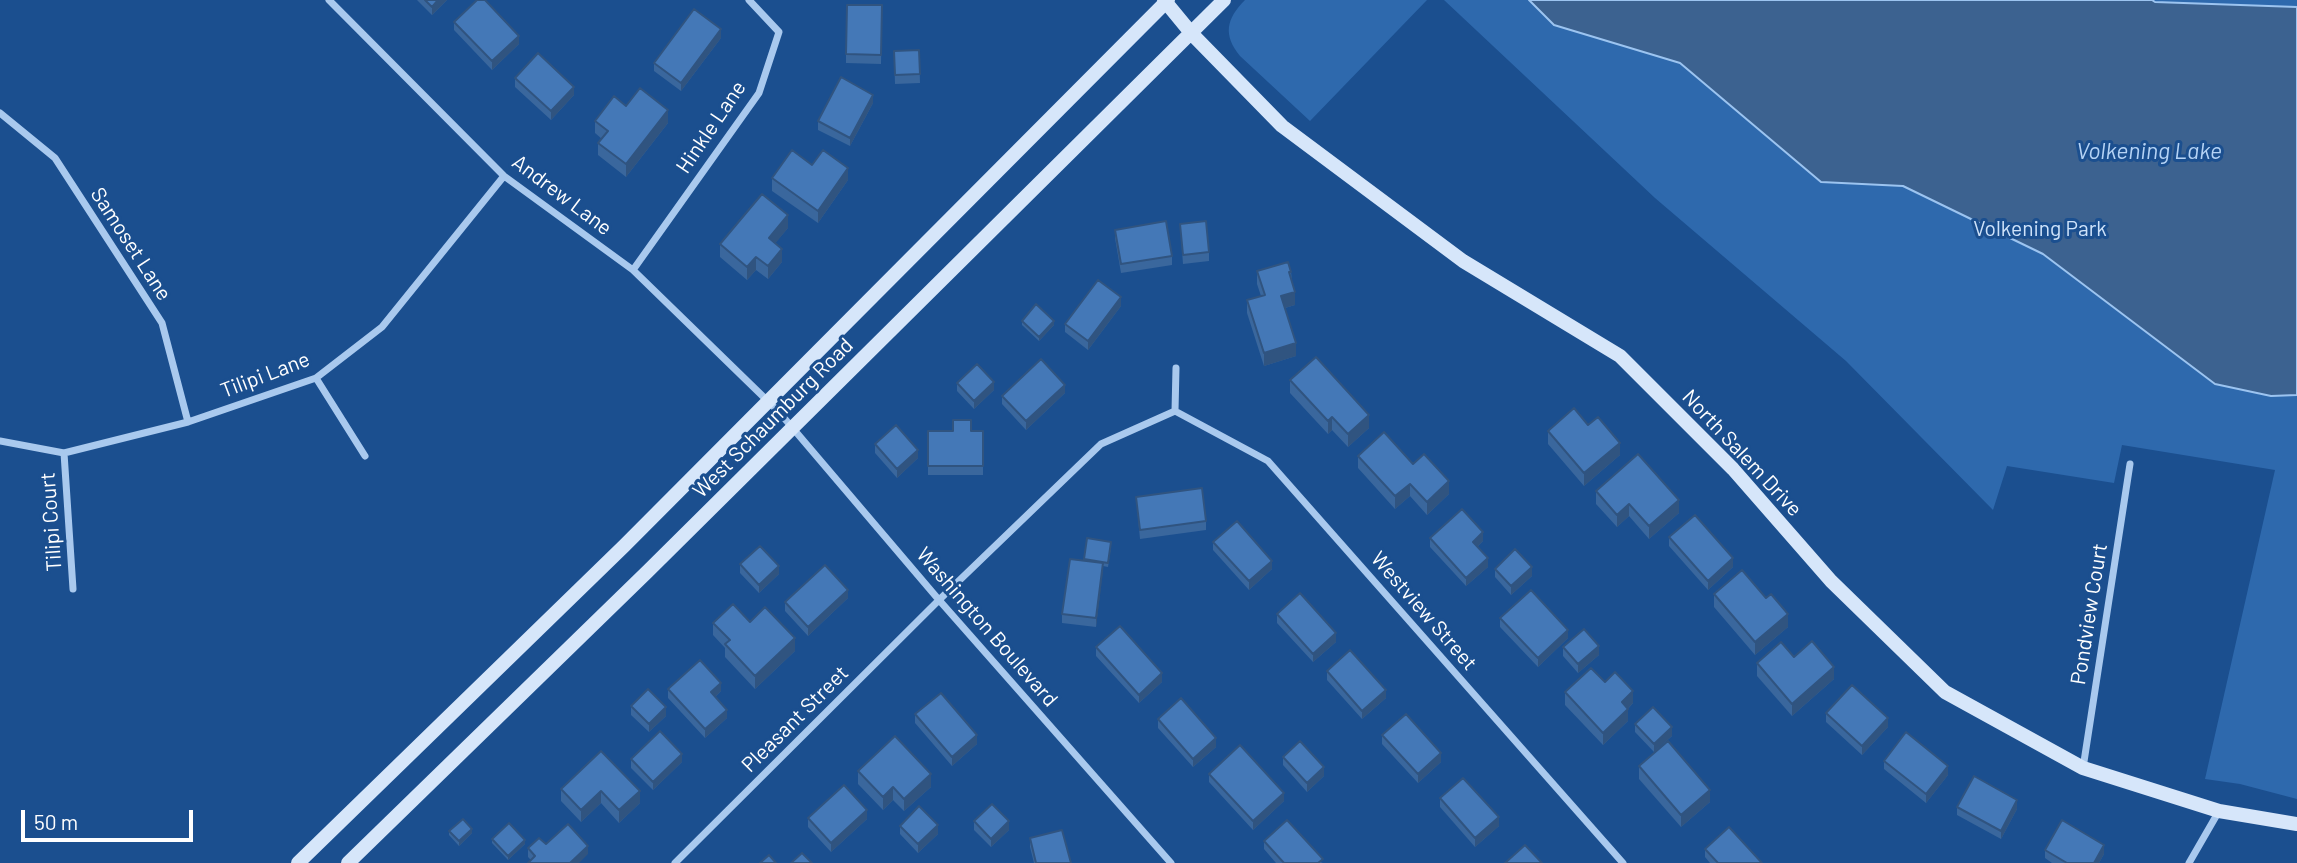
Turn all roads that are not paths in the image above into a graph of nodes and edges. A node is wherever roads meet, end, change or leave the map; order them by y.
1 (329, 0) edge
2 (749, 0) edge
3 (1224, 0) edge
4 (1166, 1) edge
5 (1192, 34) junction
6 (0, 113) edge
7 (504, 176) junction
8 (632, 270) junction
9 (1176, 368) dead end
10 (316, 378) junction
11 (774, 407) junction
12 (1175, 411) junction
13 (188, 422) junction
14 (793, 428) junction
15 (0, 442) edge
16 (64, 453) junction
17 (365, 456) dead end
18 (2130, 464) dead end
19 (73, 589) dead end
20 (939, 600) junction
21 (2083, 768) junction
22 (2219, 811) junction
23 (2297, 824) edge
24 (298, 863) edge
25 (348, 863) edge
26 (675, 863) edge
27 (1171, 863) edge
28 (1623, 863) edge
29 (2189, 863) edge

1 - 7 street, Andrew Lane
2 - 8 street, Hinkle Lane
3 - 5 main road, West Schaumburg Road
4 - 5 main road, North Salem Drive
4 - 11 main road, West Schaumburg Road
5 - 14 main road, West Schaumburg Road
5 - 21 main road, North Salem Drive
6 - 13 street, Samoset Lane
7 - 8 street, Andrew Lane
7 - 10 street, Tilipi Lane
8 - 11 street, Andrew Lane
9 - 12 street
10 - 13 street, Tilipi Lane
10 - 17 street
11 - 14 street, Washington Boulevard
11 - 24 main road, West Schaumburg Road
12 - 20 street
12 - 28 street, Westview Street
13 - 16 street, Tilipi Lane
14 - 20 street, Washington Boulevard
14 - 25 main road, West Schaumburg Road
15 - 16 street, Tilipi Lane
16 - 19 street, Tilipi Court
18 - 21 street, Pondview Court
20 - 26 street, Pleasant Street
20 - 27 street, Washington Boulevard
21 - 22 main road, North Salem Drive
22 - 23 main road, North Salem Drive
22 - 29 street

